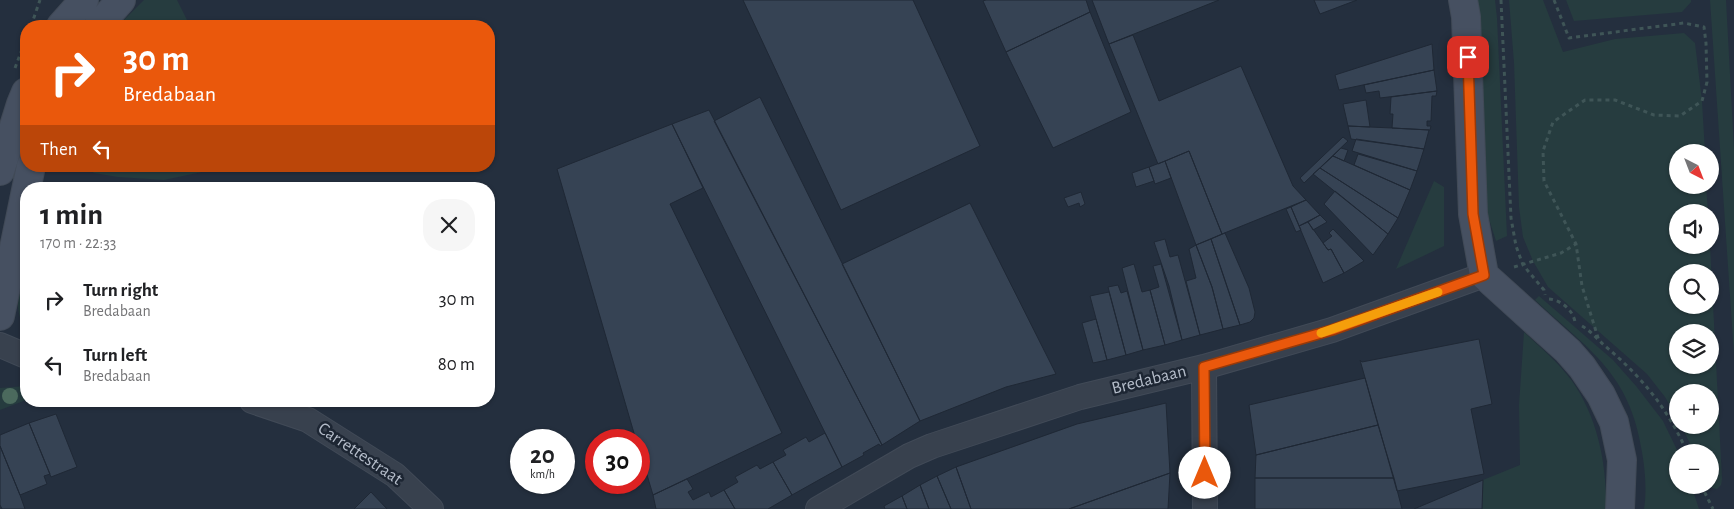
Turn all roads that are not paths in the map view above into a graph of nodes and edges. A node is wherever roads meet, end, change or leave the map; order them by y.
1 (84, 0) edge
2 (121, 0) edge
3 (1463, 0) edge
4 (66, 20) edge
5 (103, 20) edge
6 (20, 107) edge
7 (0, 171) edge
8 (20, 219) edge
9 (1484, 275) junction
10 (0, 316) edge
11 (0, 345) edge
12 (20, 353) edge
13 (1204, 367) junction
14 (270, 407) edge
15 (431, 509) edge
16 (818, 509) edge
17 (1205, 509) edge
18 (1620, 509) edge

1 - 4 street
2 - 5 street
3 - 9 street
6 - 7 street
8 - 10 street
9 - 13 street, Bredabaan
9 - 18 street
11 - 12 street
13 - 16 street, Bredabaan
13 - 17 street
14 - 15 street, Carrettestraat

